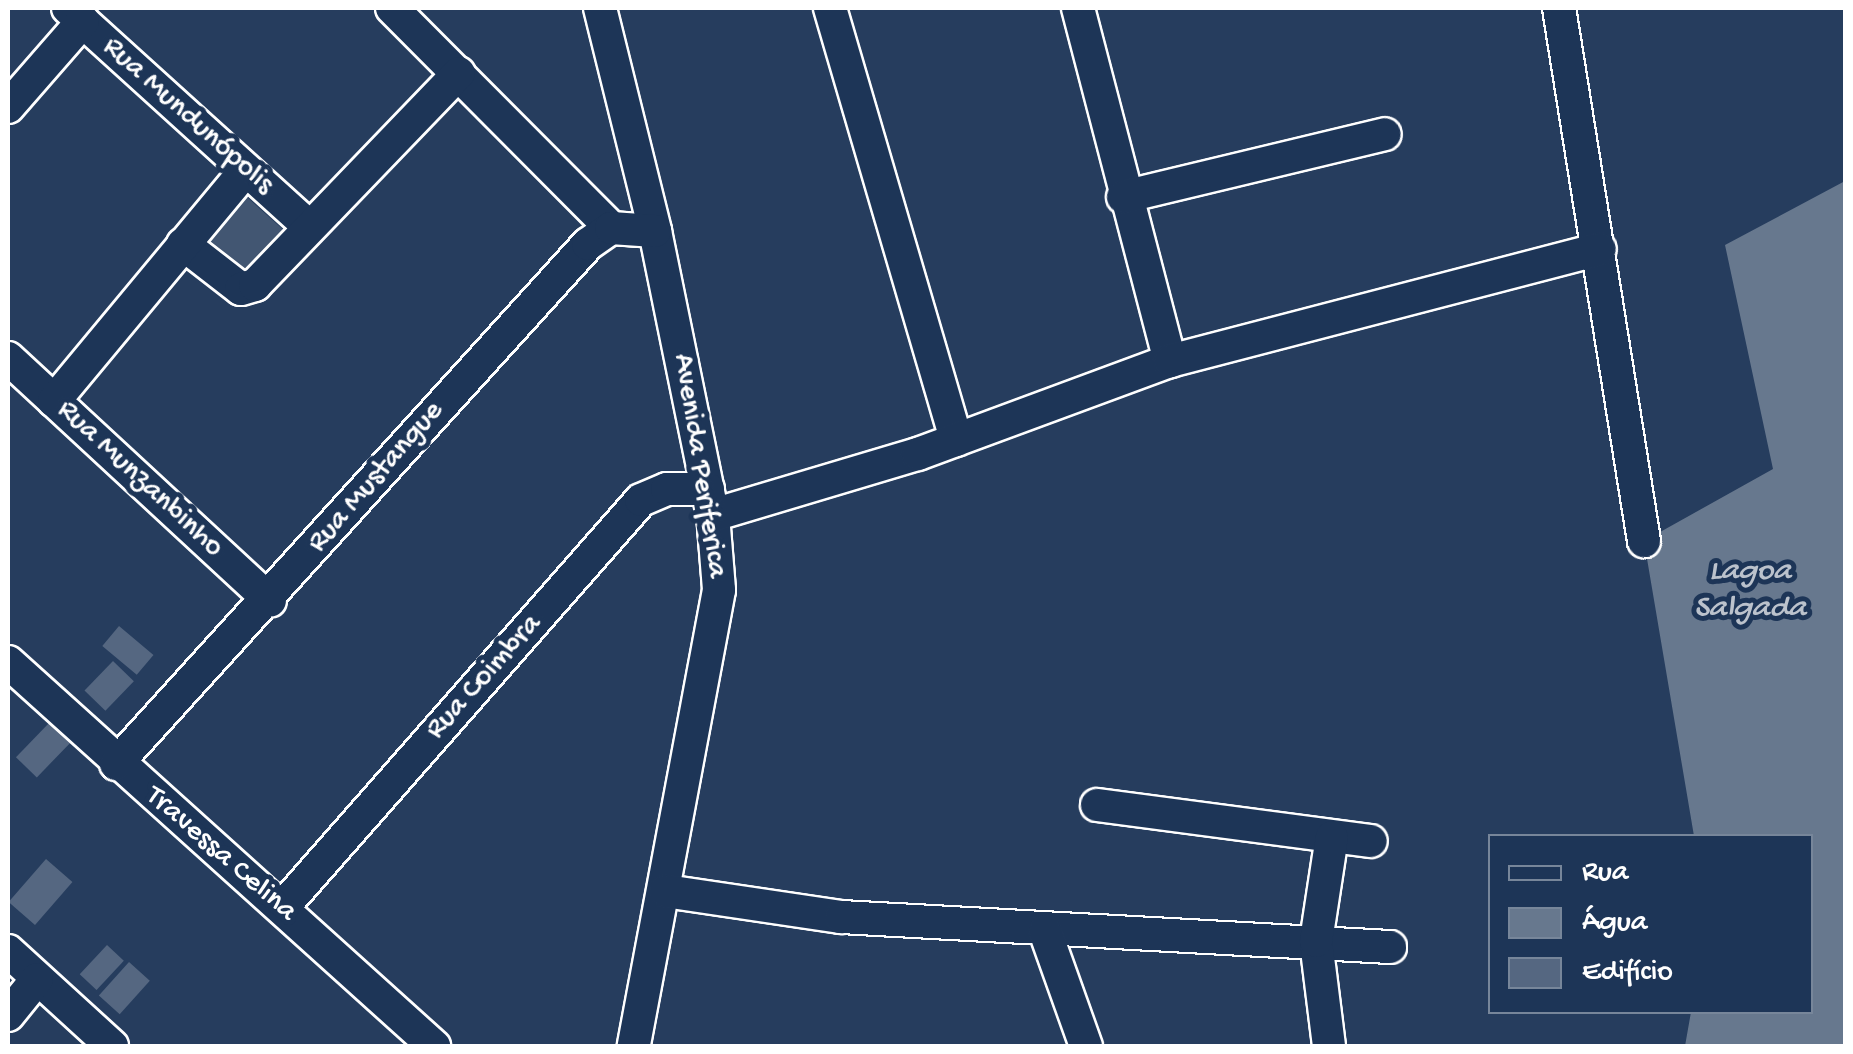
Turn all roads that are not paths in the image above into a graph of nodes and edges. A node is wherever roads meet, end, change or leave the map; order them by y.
1 (392, 8) edge
2 (600, 8) edge
3 (830, 8) edge
4 (1078, 8) edge
5 (1559, 8) edge
6 (75, 14) edge
7 (459, 74) junction
8 (8, 108) edge
9 (1384, 134) dead end
10 (245, 171) junction
11 (1124, 197) junction
12 (308, 226) junction
13 (612, 228) junction
14 (656, 230) junction
15 (184, 244) junction
16 (1600, 249) junction
17 (8, 358) edge
18 (1170, 361) junction
19 (54, 400) junction
20 (956, 440) junction
21 (710, 502) junction
22 (1644, 540) dead end
23 (270, 601) junction
24 (8, 662) edge
25 (116, 764) junction
26 (1097, 805) dead end
27 (1332, 837) junction
28 (1372, 841) dead end
29 (665, 891) junction
30 (282, 908) junction
31 (1046, 931) junction
32 (1316, 941) junction
33 (1390, 947) dead end
34 (8, 951) edge
35 (38, 979) junction
36 (8, 1015) edge
37 (399, 1035) edge
38 (112, 1046) edge
39 (434, 1046) edge
40 (634, 1046) edge
41 (1086, 1046) edge
42 (1330, 1046) edge

1 - 7 street
2 - 14 street, Avenida Periferica
3 - 20 street
4 - 11 street
5 - 16 street
6 - 8 street
6 - 10 street, Rua Mundunópolis
7 - 12 street
7 - 13 street
9 - 11 street
10 - 12 street, Rua Mundunópolis
10 - 15 street
11 - 18 street
12 - 15 street
13 - 14 street
13 - 23 street, Rua Mustangue
14 - 21 street, Avenida Periferica
15 - 19 street
16 - 18 street, Rua Coimbra
16 - 22 street
17 - 19 street, Rua Munzanbinho
18 - 20 street, Rua Coimbra
19 - 23 street, Rua Munzanbinho
20 - 21 street, Rua Coimbra
21 - 29 street, Avenida Periferica
21 - 30 street, Rua Coimbra
23 - 25 street, Rua Mustangue
24 - 25 street, Travessa Celina
25 - 30 street, Travessa Celina
26 - 27 street
27 - 28 street
27 - 32 street
29 - 31 street
29 - 40 street, Avenida Periferica
30 - 37 street, Travessa Celina
31 - 32 street
31 - 41 street
32 - 33 street
32 - 42 street
34 - 35 street
35 - 36 street
35 - 38 street
37 - 39 street, Travessa Celina

